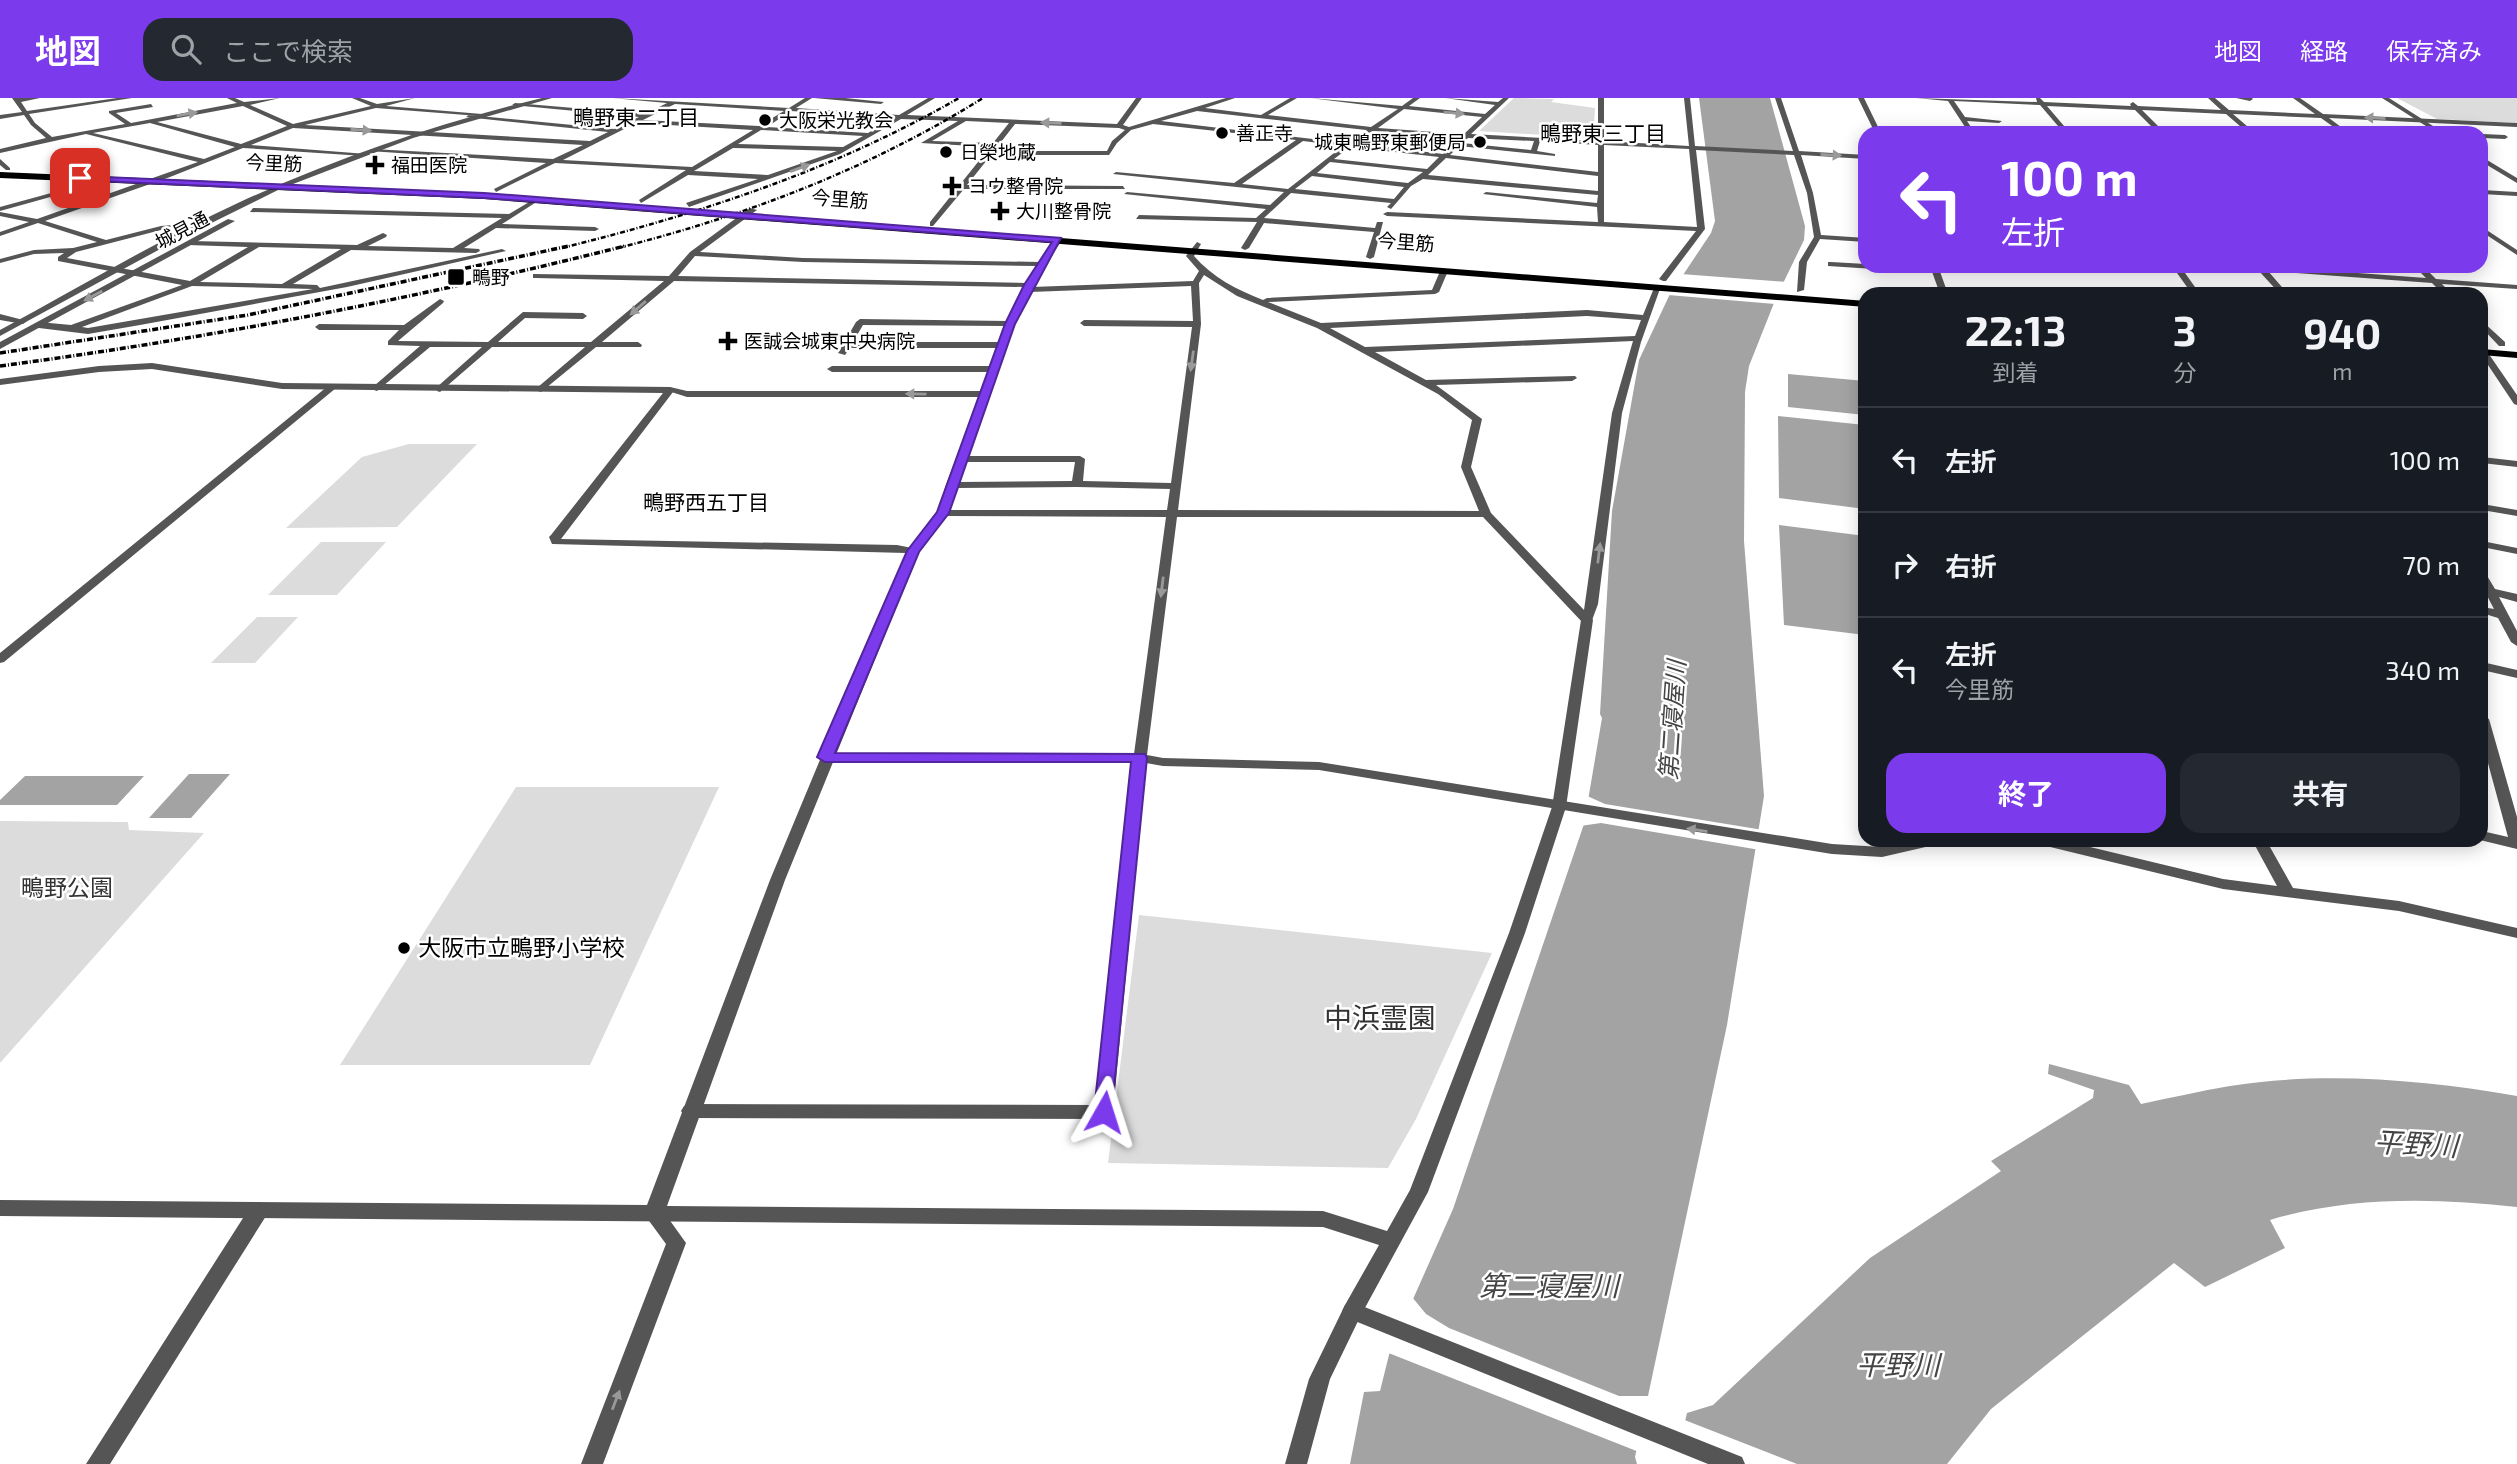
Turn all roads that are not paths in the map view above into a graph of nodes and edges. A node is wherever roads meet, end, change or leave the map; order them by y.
1 (37, 98) edge
2 (130, 98) edge
3 (230, 98) edge
4 (277, 98) edge
5 (355, 98) edge
6 (412, 98) edge
7 (549, 98) edge
8 (615, 98) edge
9 (682, 98) edge
10 (809, 98) edge
11 (817, 98) edge
12 (932, 98) edge
13 (1139, 98) edge
14 (1232, 98) edge
15 (1294, 98) edge
16 (1313, 98) edge
17 (1417, 98) edge
18 (1448, 98) edge
19 (1506, 98) edge
20 (1601, 98) edge
21 (1687, 98) edge
22 (1779, 98) edge
23 (1861, 98) edge
24 (1919, 98) edge
25 (2127, 98) edge
26 (2211, 98) edge
27 (2239, 98) edge
28 (2296, 98) edge
29 (2385, 98) edge
30 (16, 99) edge
31 (1950, 99) edge
32 (2250, 99) edge
33 (2039, 100) edge
34 (675, 102) junction
35 (881, 102) dead end
36 (1349, 102) junction
37 (239, 104) junction
38 (1499, 104) junction
39 (724, 105) junction
40 (151, 106) dead end
41 (515, 106) junction
42 (379, 107) junction
43 (2136, 107) junction
44 (1401, 108) junction
45 (791, 109) junction
46 (1197, 109) junction
47 (1338, 109) dead end
48 (2226, 112) junction
49 (26, 113) junction
50 (844, 113) junction
51 (480, 114) junction
52 (647, 116) junction
53 (1263, 116) junction
54 (1327, 116) dead end
55 (1486, 116) junction
56 (2322, 116) junction
57 (0, 117) edge
58 (469, 117) junction
59 (901, 117) junction
60 (835, 119) dead end
61 (1963, 119) junction
62 (964, 120) junction
63 (2420, 120) junction
64 (148, 121) junction
65 (635, 121) junction
66 (1014, 121) junction
67 (1999, 121) dead end
68 (1153, 122) junction
69 (1316, 122) junction
70 (129, 124) junction
71 (292, 125) junction
72 (687, 125) junction
73 (825, 125) dead end
74 (1119, 125) junction
75 (2517, 125) edge
76 (1875, 126) edge
77 (1968, 126) edge
78 (2061, 126) edge
79 (2155, 126) edge
80 (2243, 126) edge
81 (2336, 126) edge
82 (2430, 126) edge
83 (760, 129) junction
84 (1129, 129) junction
85 (1371, 129) junction
86 (614, 131) junction
87 (815, 132) junction
88 (83, 133) junction
89 (415, 134) junction
90 (866, 134) junction
91 (1466, 134) junction
92 (2488, 136) edge
93 (2505, 137) dead end
94 (51, 139) junction
95 (1303, 139) junction
96 (1538, 139) junction
97 (590, 142) junction
98 (1600, 142) junction
99 (1457, 144) junction
100 (995, 145) junction
101 (1349, 145) junction
102 (239, 146) junction
103 (733, 146) junction
104 (1692, 148) junction
105 (846, 149) junction
106 (0, 151) edge
107 (372, 151) junction
108 (1533, 152) junction
109 (989, 153) junction
110 (1791, 153) junction
111 (364, 155) junction
112 (1553, 155) dead end
113 (1444, 156) junction
114 (1858, 157) edge
115 (1328, 160) junction
116 (0, 161) edge
117 (203, 161) junction
118 (552, 161) junction
119 (2488, 163) edge
120 (3, 171) edge
121 (691, 171) junction
122 (1429, 171) junction
123 (1116, 174) dead end
124 (1311, 174) junction
125 (1600, 174) junction
126 (168, 176) junction
127 (775, 177) junction
128 (1422, 177) junction
129 (106, 180) junction
130 (145, 181) junction
131 (2517, 181) edge
132 (300, 184) junction
133 (1236, 185) junction
134 (1409, 185) junction
135 (280, 187) junction
136 (963, 187) junction
137 (496, 190) junction
138 (1290, 190) junction
139 (2488, 192) edge
140 (1601, 193) junction
141 (1486, 194) dead end
142 (2517, 194) edge
143 (42, 197) junction
144 (536, 200) junction
145 (641, 201) junction
146 (1395, 201) junction
147 (87, 205) junction
148 (689, 205) junction
149 (1600, 205) junction
150 (1270, 207) junction
151 (0, 209) edge
152 (253, 210) junction
153 (749, 213) junction
154 (0, 214) edge
155 (1387, 214) junction
156 (508, 216) junction
157 (1139, 217) dead end
158 (1259, 220) junction
159 (38, 222) junction
160 (1601, 222) junction
161 (933, 223) junction
162 (204, 224) junction
163 (492, 226) junction
164 (595, 229) dead end
165 (1701, 229) junction
166 (1377, 230) junction
167 (0, 233) edge
168 (2488, 233) edge
169 (383, 235) dead end
170 (1818, 237) junction
171 (1058, 240) junction
172 (1858, 240) edge
173 (103, 242) junction
174 (191, 243) junction
175 (258, 244) junction
176 (1195, 247) junction
177 (354, 248) junction
178 (1245, 248) junction
179 (73, 250) junction
180 (455, 251) junction
181 (2517, 253) edge
182 (693, 254) junction
183 (1370, 257) junction
184 (803, 260) junction
185 (0, 261) edge
186 (1042, 264) junction
187 (1831, 264) dead end
188 (1858, 265) edge
189 (433, 267) junction
190 (119, 270) junction
191 (1203, 271) junction
192 (1444, 271) junction
193 (135, 273) junction
194 (2265, 273) edge
195 (2348, 273) edge
196 (2427, 273) edge
197 (536, 276) dead end
198 (670, 280) junction
199 (784, 281) junction
200 (2437, 281) junction
201 (1195, 283) junction
202 (191, 284) junction
203 (1660, 284) junction
204 (281, 285) junction
205 (1028, 287) junction
206 (2278, 287) edge
207 (2442, 287) edge
208 (2517, 287) edge
209 (335, 289) junction
210 (1800, 290) junction
211 (1781, 293) junction
212 (1858, 294) edge
213 (440, 301) dead end
214 (1258, 301) junction
215 (537, 303) dead end
216 (1858, 303) edge
217 (217, 311) junction
218 (523, 315) junction
219 (583, 316) dead end
220 (0, 317) edge
221 (1645, 318) junction
222 (23, 321) junction
223 (1084, 323) dead end
224 (1010, 324) junction
225 (1197, 324) junction
226 (39, 325) junction
227 (1320, 326) junction
228 (319, 327) dead end
229 (72, 328) junction
230 (406, 328) junction
231 (2488, 330) edge
232 (0, 333) edge
233 (1638, 338) junction
234 (428, 344) junction
235 (490, 344) junction
236 (596, 344) junction
237 (2502, 344) junction
238 (638, 345) dead end
239 (1002, 345) junction
240 (2517, 345) edge
241 (0, 346) edge
242 (2488, 348) edge
243 (1362, 350) junction
244 (2488, 350) edge
245 (2517, 355) edge
246 (840, 357) junction
247 (2488, 358) edge
248 (994, 369) junction
249 (1572, 378) dead end
250 (0, 382) edge
251 (1424, 383) junction
252 (331, 388) junction
253 (377, 388) junction
254 (440, 388) junction
255 (541, 389) junction
256 (670, 390) junction
257 (820, 392) junction
258 (985, 394) junction
259 (2517, 402) edge
260 (961, 459) junction
261 (2488, 461) edge
262 (2517, 464) edge
263 (1077, 484) junction
264 (951, 485) junction
265 (1175, 486) junction
266 (2488, 508) edge
267 (943, 513) junction
268 (2517, 513) edge
269 (1486, 514) junction
270 (1171, 515) junction
271 (2488, 545) edge
272 (913, 551) junction
273 (2517, 551) edge
274 (2488, 587) edge
275 (2491, 592) junction
276 (2517, 597) edge
277 (2488, 612) edge
278 (2502, 615) junction
279 (1587, 620) junction
280 (2517, 642) edge
281 (0, 659) edge
282 (2488, 667) edge
283 (2517, 674) edge
284 (825, 757) junction
285 (1140, 758) junction
286 (2488, 762) edge
287 (1559, 807) junction
288 (2488, 837) edge
289 (2517, 843) edge
290 (1905, 847) edge
291 (2069, 847) edge
292 (2263, 847) edge
293 (2288, 892) junction
294 (2517, 933) edge
295 (690, 1111) junction
296 (0, 1208) edge
297 (259, 1210) junction
298 (654, 1213) junction
299 (1392, 1241) junction
300 (1352, 1311) junction
301 (97, 1464) edge
302 (592, 1464) edge
303 (1296, 1464) edge
304 (1734, 1464) edge

1 - 30 street
2 - 49 street
3 - 37 street
4 - 37 street
5 - 42 street
6 - 42 street
7 - 41 street
8 - 34 street
9 - 34 street
10 - 45 street
11 - 35 street
12 - 59 street
13 - 74 street
14 - 46 street
15 - 53 street
16 - 36 street
17 - 44 street
18 - 38 street
19 - 38 street
20 - 98 street
21 - 104 street
22 - 110 street
23 - 76 street
24 - 31 street
25 - 43 street
26 - 48 street
27 - 32 street
28 - 56 street
29 - 63 street
30 - 49 street
31 - 33 street
31 - 61 street
33 - 43 street
33 - 78 street
34 - 39 street
34 - 52 street
36 - 44 street
36 - 47 street
64 -> 37 street
37 - 71 street
38 - 55 street
39 - 45 street
39 - 72 street
40 - 70 street
41 - 51 street
41 - 52 street
42 - 51 street
42 - 71 street
43 - 48 street
43 - 79 street
44 -> 55 street
44 - 85 street
45 - 50 street
45 - 83 street
46 - 53 street
46 - 68 street
48 - 56 street
48 - 80 street
49 - 57 street
49 - 94 street
50 - 59 street
50 - 60 street
51 - 58 street, 城見通
52 - 65 street
53 - 69 street
54 - 69 street
55 - 91 street
63 -> 56 street
56 - 81 street
58 - 86 street
58 - 89 street, 城見通
59 - 62 street
59 - 90 street
61 - 67 street
61 - 77 street
62 - 66 street
62 - 100 street
63 - 75 street
63 - 82 street
64 - 70 street
64 - 102 street
65 - 72 street
65 - 86 street
74 -> 66 street
66 - 100 street
68 - 84 street
68 - 95 street
69 - 85 street
70 - 88 street
71 -> 89 street
71 - 102 street
72 - 83 street
73 - 87 street
74 - 84 street
83 - 87 street
83 - 103 street
84 - 109 street
85 - 91 street
85 - 101 street
86 - 97 street
87 - 90 street
88 - 94 street
88 - 117 street
89 - 97 street
89 - 107 street, 城見通
90 - 105 street
91 - 96 street
91 - 99 street
92 - 93 street
94 - 106 street
95 - 101 street
95 - 133 street
96 - 98 street
96 - 108 street
97 - 118 street
98 - 104 street
98 - 125 street
99 - 108 street
99 - 113 street
100 - 109 street
101 - 113 street
101 - 115 street
102 - 111 street
102 - 117 street
103 - 105 street
103 - 121 street
104 - 110 street
104 - 165 street
127 -> 105 street
107 - 111 street, 城見通
107 - 118 street
108 - 112 street
109 - 136 street
110 -> 114 street
110 - 170 street
111 - 132 street, 城見通
113 - 122 street
113 - 125 street
115 - 122 street
115 - 124 street
116 - 120 street
117 - 126 street
118 - 121 street
118 - 137 street
119 - 131 street
120 - 126 main road, 今里筋
120 - 129 main road, 今里筋
121 - 127 street
121 - 145 street
122 - 128 street
123 - 133 street
124 - 134 street
124 - 138 street
125 - 140 street
126 - 130 street
126 - 132 main road, 今里筋
127 - 148 street
128 - 134 street
128 - 140 street
129 - 130 main road, 今里筋
129 - 143 street
130 - 135 main road, 今里筋
130 - 147 street
132 - 135 main road, 今里筋
132 - 137 main road, 今里筋
132 - 144 main road, 今里筋
132 - 152 street, 城見通
133 - 138 street
134 - 146 street
135 - 162 street, 城見通
136 - 150 street
136 - 161 street
137 - 145 main road, 今里筋
138 - 146 street
138 - 150 street
139 - 142 street
140 - 149 street
141 - 149 street
143 - 147 street
143 - 151 street
144 - 153 main road, 今里筋
144 - 156 street
145 - 148 main road, 今里筋
146 - 155 street
147 - 159 street
148 - 153 main road, 今里筋
149 - 160 street
150 - 158 street
152 - 156 street
152 - 174 street, 城見通
153 - 161 main road, 今里筋
153 - 171 main road, 今里筋
153 - 182 street
154 - 159 street
155 - 160 street
155 - 166 street
156 - 163 street
157 - 158 street
158 - 166 street
158 - 178 street
159 - 167 street
159 - 173 street
160 - 165 street
161 - 176 main road, 今里筋
162 - 173 street
162 - 190 street, 城見通
163 - 164 street
163 - 180 street
165 - 203 street
166 - 183 street
168 - 181 street
169 - 177 street
170 - 172 street
170 - 210 street
171 - 176 main road, 今里筋
171 - 186 street
173 - 179 street
174 - 175 street
174 - 193 street, 城見通
175 - 177 street
175 - 202 street
176 - 178 main road, 今里筋
176 - 191 street
176 - 192 main road, 今里筋
177 - 180 street
177 - 204 street
178 - 183 main road, 今里筋
179 - 185 street
179 - 190 street
180 - 189 street
180 - 189 street
182 - 184 street
182 - 198 street
183 - 203 main road, 今里筋
184 - 186 street
184 - 199 street
186 - 205 street
187 - 188 street
189 - 209 street
190 - 193 street
190 - 222 street, 城見通
191 - 201 street
191 - 214 street
192 - 203 main road, 今里筋
192 - 214 street
193 - 202 street
193 -> 226 street, 城見通
194 - 206 street
195 - 200 street
196 - 200 street
197 - 198 street
198 - 199 street
198 -> 236 street
199 - 205 street
200 - 207 street
200 - 208 street
201 - 205 street
201 - 225 street
202 - 204 street
202 - 229 street
203 - 211 main road, 今里筋
203 - 221 street
204 - 209 street
204 - 217 street
205 - 224 street
209 - 217 street
210 - 211 main road
210 - 212 main road
211 - 216 main road
213 - 230 street
214 - 227 street
215 - 218 street
217 - 229 street
218 - 219 street
218 - 235 street
220 - 222 street
221 - 227 street
221 - 233 street
222 - 232 street, 城見通
223 - 225 street
224 - 239 street
224 - 246 street
225 -> 265 street
226 - 229 street
226 - 241 street, 城見通
227 - 243 street
228 - 230 street
230 - 234 street
231 - 237 street
233 - 243 street
279 -> 233 street
234 - 235 street
234 - 253 street
235 - 236 street
235 - 254 street
236 - 238 street
236 - 255 street
237 - 240 main road
237 - 242 main road
239 - 246 street
239 - 248 street
243 - 251 street
244 - 245 main road
246 - 248 street
246 - 257 street
247 - 259 street
248 - 258 street
249 - 251 street
250 - 252 street
251 - 269 street
252 - 253 street
252 - 281 street
253 - 254 street
254 - 255 street
255 - 256 street
256 - 257 street
256 - 272 street
258 -> 257 street
258 - 260 street
260 - 263 street
260 - 264 street
261 - 262 street
263 - 264 street
263 - 265 street
264 - 267 street
265 - 270 street
266 - 268 street
267 - 270 street
267 - 272 street
269 - 270 street
269 - 279 street
270 -> 285 street
271 - 273 street
272 - 284 street
274 - 275 street
275 - 276 street
275 - 278 street
277 - 278 street
278 - 280 street
279 - 287 street
282 - 283 street
284 - 285 street
284 - 295 street
285 - 287 street
285 - 295 street
286 - 289 street
290 -> 287 street
287 - 299 street
288 - 289 street
291 - 293 street
292 - 293 street
293 - 294 street
295 - 298 street
296 - 297 street
297 - 298 street
297 - 301 street
298 - 299 street
302 -> 298 street
299 - 300 street
300 - 303 street
300 - 304 street

